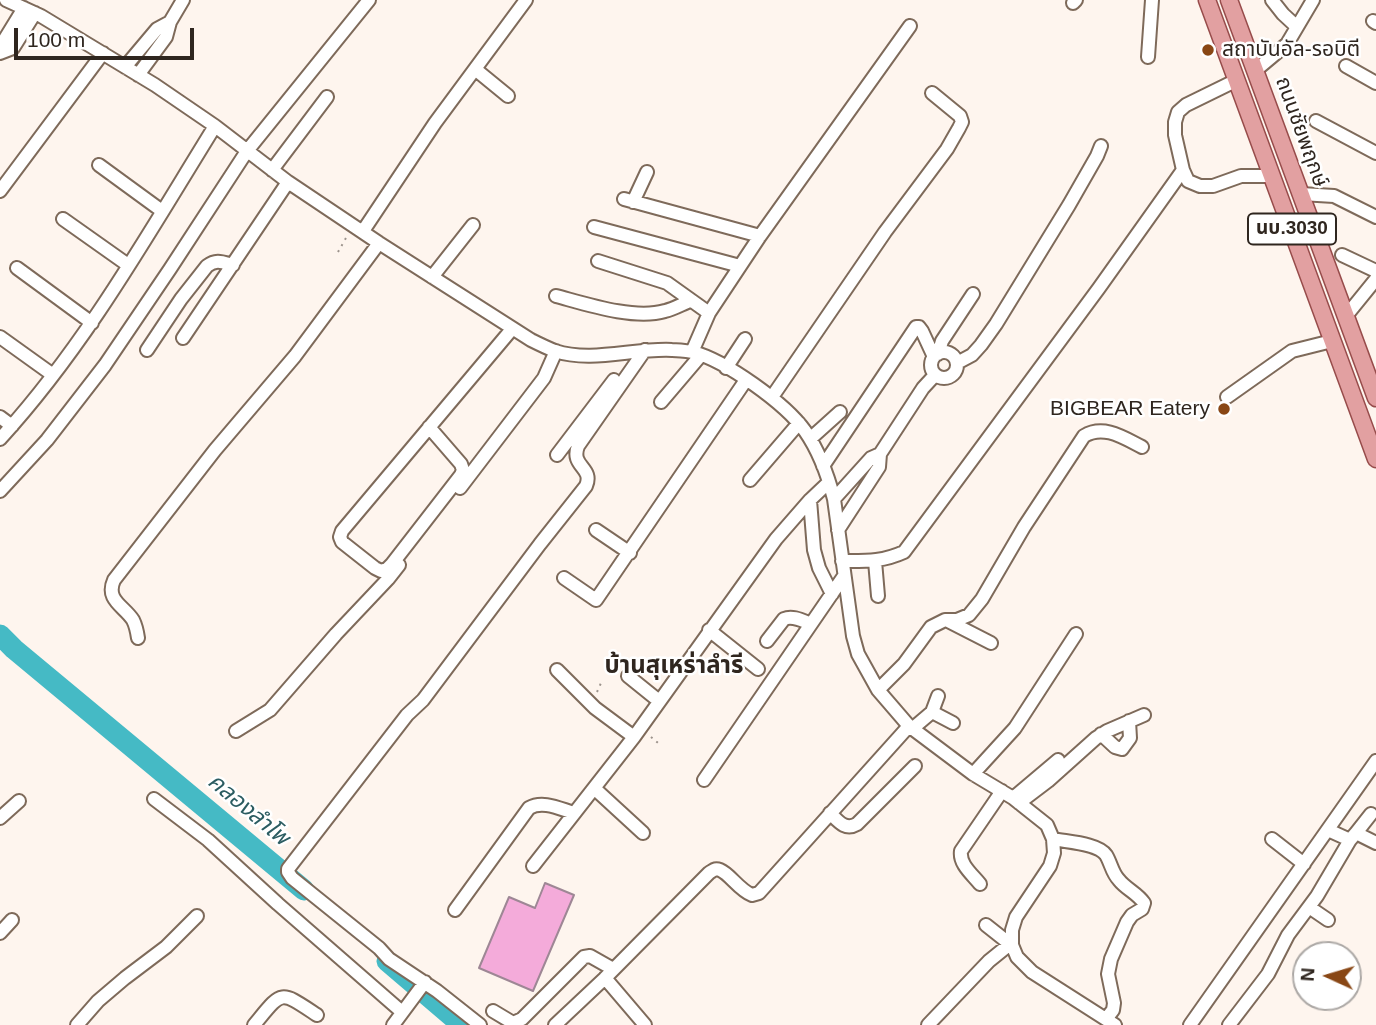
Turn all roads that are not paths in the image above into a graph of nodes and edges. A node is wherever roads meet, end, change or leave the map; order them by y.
1 (183, 0) edge
2 (369, 0) edge
3 (526, 0) edge
4 (1152, 0) edge
5 (1207, 0) edge
6 (1229, 0) edge
7 (1272, 0) edge
8 (1313, 0) edge
9 (21, 5) edge
10 (170, 22) junction
11 (910, 26) dead end
12 (1297, 27) junction
13 (0, 47) edge
14 (103, 52) junction
15 (0, 53) edge
16 (1148, 57) dead end
17 (1346, 66) dead end
18 (125, 67) junction
19 (475, 69) junction
20 (1256, 70) junction
21 (138, 75) junction
22 (1237, 80) junction
23 (1376, 83) edge
24 (932, 93) dead end
25 (508, 96) dead end
26 (327, 97) dead end
27 (1316, 121) dead end
28 (215, 126) junction
29 (1101, 146) dead end
30 (247, 151) junction
31 (1376, 153) edge
32 (99, 165) dead end
33 (272, 170) junction
34 (1183, 170) junction
35 (647, 172) dead end
36 (1272, 176) junction
37 (288, 182) junction
38 (0, 191) edge
39 (1301, 194) junction
40 (162, 211) junction
41 (1376, 216) edge
42 (63, 219) dead end
43 (473, 225) dead end
44 (594, 227) dead end
45 (358, 228) junction
46 (760, 236) junction
47 (379, 243) junction
48 (1342, 255) dead end
49 (598, 261) dead end
50 (128, 265) junction
51 (233, 265) junction
52 (740, 266) junction
53 (17, 268) dead end
54 (1376, 271) edge
55 (432, 277) junction
56 (1376, 279) edge
57 (973, 294) dead end
58 (556, 296) dead end
59 (690, 301) junction
60 (709, 313) junction
61 (1346, 316) junction
62 (92, 323) junction
63 (512, 328) junction
64 (0, 337) edge
65 (183, 338) dead end
66 (745, 340) dead end
67 (1332, 341) junction
68 (147, 350) dead end
69 (641, 350) junction
70 (556, 351) junction
71 (697, 354) junction
72 (936, 355) junction
73 (957, 363) junction
74 (726, 368) junction
75 (53, 375) junction
76 (935, 375) junction
77 (746, 380) junction
78 (1376, 394) edge
79 (772, 397) junction
80 (1227, 397) dead end
81 (661, 402) dead end
82 (839, 412) dead end
83 (0, 416) edge
84 (799, 423) junction
85 (12, 426) junction
86 (429, 427) junction
87 (0, 439) edge
88 (810, 439) junction
89 (1142, 447) dead end
90 (880, 454) junction
91 (557, 455) dead end
92 (1376, 459) edge
93 (823, 466) junction
94 (751, 480) dead end
95 (829, 482) junction
96 (0, 491) edge
97 (834, 499) junction
98 (810, 500) junction
99 (596, 530) dead end
100 (838, 530) junction
101 (630, 553) junction
102 (842, 561) junction
103 (875, 561) junction
104 (844, 576) junction
105 (565, 578) dead end
106 (832, 594) junction
107 (878, 596) dead end
108 (945, 620) junction
109 (811, 624) junction
110 (709, 630) junction
111 (1076, 634) dead end
112 (138, 638) dead end
113 (767, 641) dead end
114 (991, 643) dead end
115 (758, 669) dead end
116 (557, 670) dead end
117 (628, 676) dead end
118 (878, 690) junction
119 (938, 696) dead end
120 (659, 701) junction
121 (932, 712) junction
122 (1144, 715) dead end
123 (1129, 722) junction
124 (953, 723) dead end
125 (910, 727) junction
126 (236, 731) dead end
127 (1101, 734) junction
128 (634, 737) junction
129 (1058, 761) dead end
130 (1376, 761) edge
131 (915, 766) dead end
132 (973, 774) junction
133 (704, 780) dead end
134 (594, 788) junction
135 (1011, 797) junction
136 (153, 799) dead end
137 (19, 800) dead end
138 (574, 813) junction
139 (830, 813) junction
140 (1371, 814) dead end
141 (0, 818) edge
142 (1328, 830) junction
143 (643, 833) dead end
144 (1353, 836) junction
145 (1053, 839) junction
146 (1272, 839) dead end
147 (1376, 844) edge
148 (1304, 864) junction
149 (533, 866) dead end
150 (980, 884) dead end
151 (1309, 907) junction
152 (455, 910) dead end
153 (197, 916) dead end
154 (12, 920) dead end
155 (1328, 920) dead end
156 (986, 925) dead end
157 (0, 933) edge
158 (1011, 942) junction
159 (609, 973) junction
160 (424, 983) junction
161 (403, 1010) junction
162 (493, 1011) dead end
163 (317, 1015) dead end
164 (1110, 1022) edge
165 (77, 1025) edge
166 (254, 1025) edge
167 (393, 1025) edge
168 (480, 1025) edge
169 (555, 1025) edge
170 (645, 1025) edge
171 (928, 1025) edge
172 (1190, 1025) edge
173 (1228, 1025) edge

1 - 10 street
2 - 30 street
3 - 19 street
4 - 16 street
5 - 22 main road, ถนนชัยพฤกษ์ / นบ.3030
6 - 20 main road, ถนนชัยพฤกษ์ / นบ.3030
7 - 12 street
8 - 12 street
9 - 13 street
9 - 14 street
9 - 15 street
10 - 18 street
10 - 21 street
11 - 46 street
12 - 20 street
14 - 18 street
14 - 38 street
17 - 23 street
18 - 21 street
19 - 25 street
19 - 45 street
20 - 39 main road, ถนนชัยพฤกษ์ / นบ.3030
21 - 28 street
22 - 34 street
22 - 36 main road, ถนนชัยพฤกษ์ / นบ.3030
24 - 79 street
26 - 33 street
27 - 31 street
28 - 30 street
28 - 40 street
29 - 73 street
30 - 33 street
30 - 96 street
32 - 40 street
33 - 37 street
34 - 36 street
34 - 103 street
35 - 46 street
36 - 67 main road, ถนนชัยพฤกษ์ / นบ.3030
37 - 45 street
37 - 51 street
39 - 41 street
39 - 61 main road, ถนนชัยพฤกษ์ / นบ.3030
40 - 50 street
42 - 50 street
43 - 55 street
44 - 52 street
45 - 47 street
46 - 52 street
47 - 55 street
47 - 112 street
48 - 54 street
49 - 59 street
50 - 62 street
51 - 65 street
51 - 68 street
52 - 60 street
53 - 62 street
55 - 63 street
56 - 61 street
57 - 72 street
58 - 59 street
59 - 60 street
60 - 71 street
61 - 78 main road, ถนนชัยพฤกษ์ / นบ.3030
62 - 75 street
63 - 70 street
63 - 86 street
64 - 75 street
66 - 74 street
67 - 80 street
67 - 92 main road, ถนนชัยพฤกษ์ / นบ.3030
69 - 70 street
69 - 71 street
69 - 91 street
69 - 160 street
70 - 126 street
71 - 74 street
71 - 81 street
72 - 73 street
72 - 76 street
72 - 93 street
73 - 76 street
74 - 77 street
75 - 85 street
76 - 90 street
77 - 79 street
77 - 101 street
79 - 84 street
82 - 88 street
83 - 85 street
84 - 88 street
84 - 94 street
85 - 87 street
86 - 86 street
88 - 93 street
89 - 108 street
90 - 97 street
90 - 100 street
93 - 95 street
95 - 97 street
95 - 98 street
97 - 100 street
98 - 106 street
98 - 110 street
99 - 101 street
100 - 102 street
101 - 105 street
102 - 103 street
102 - 104 street
103 - 107 street
104 - 106 street
104 - 118 street
106 - 109 street
108 - 114 street
108 - 118 street
109 - 113 street
109 - 133 street
110 - 115 street
110 - 120 street
111 - 132 street
116 - 128 street
117 - 120 street
118 - 125 street
119 - 121 street
120 - 128 street
121 - 124 street
121 - 125 street
122 - 123 street
123 - 127 street
123 - 127 street
125 - 132 street
125 - 139 street
127 - 135 street
128 - 134 street
129 - 135 street
130 - 142 street
131 - 139 street
132 - 135 street
134 - 138 street
134 - 143 street
135 - 145 street
135 - 150 street
136 - 161 street
137 - 141 street
138 - 149 street
138 - 152 street
139 - 159 street
140 - 144 street
142 - 144 street
142 - 148 street
144 - 147 street
144 - 151 street
145 - 158 street
145 - 164 street
146 - 148 street
148 - 172 street
151 - 155 street
151 - 173 street
153 - 165 street
154 - 157 street
156 - 158 street
158 - 164 street
158 - 171 street
159 - 162 street
159 - 169 street
159 - 170 street
160 - 161 street
160 - 168 street
161 - 167 street
163 - 166 street

